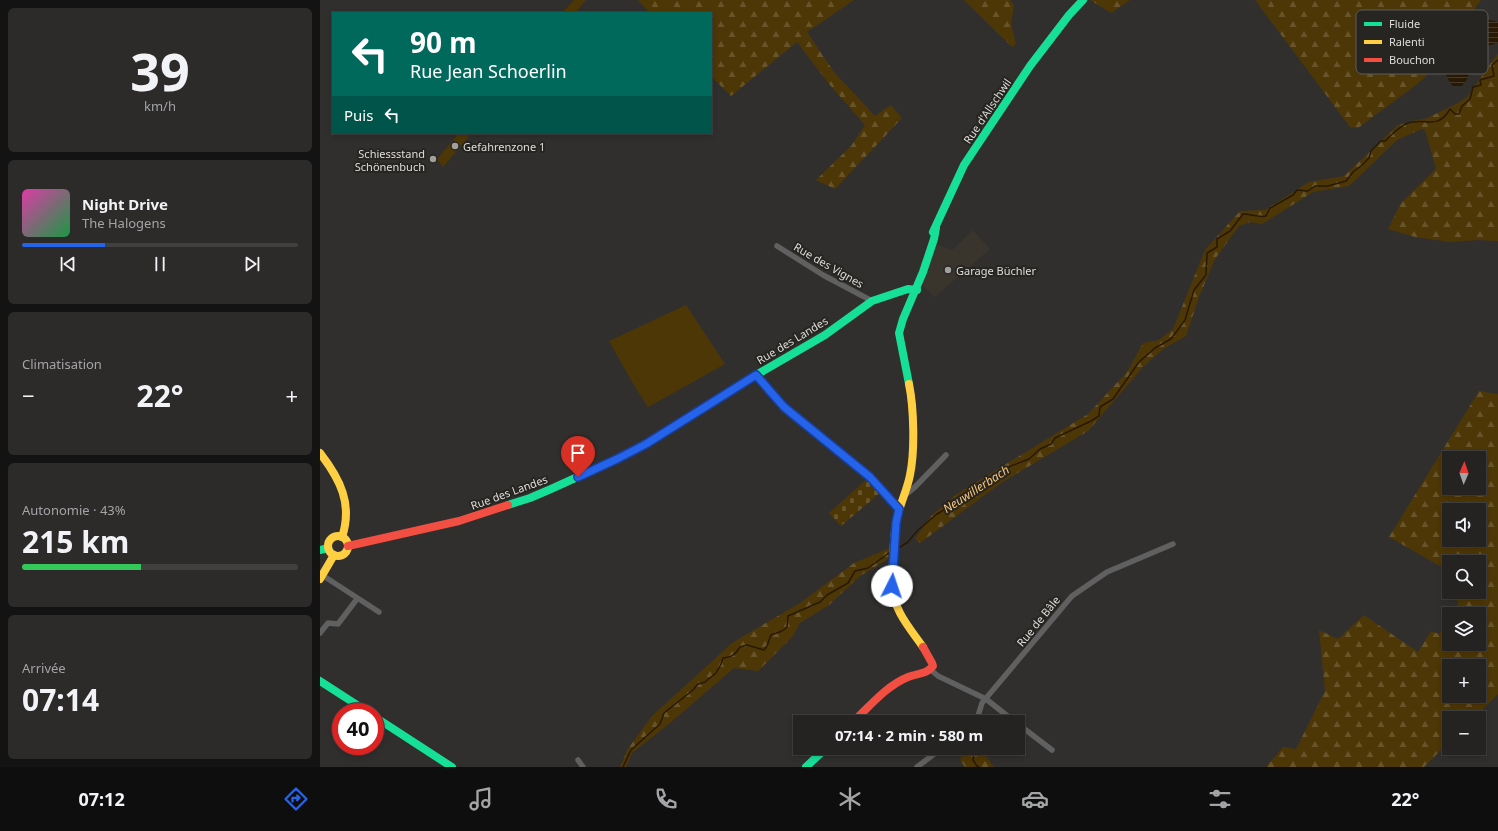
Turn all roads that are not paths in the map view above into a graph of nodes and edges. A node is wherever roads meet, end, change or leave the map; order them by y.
1 (1083, 0) edge
2 (777, 246) dead end
3 (916, 290) junction
4 (872, 301) junction
5 (756, 375) junction
6 (320, 453) edge
7 (946, 455) dead end
8 (904, 496) junction
9 (899, 509) junction
10 (342, 537) junction
11 (1173, 544) dead end
12 (348, 546) junction
13 (324, 549) edge
14 (334, 555) junction
15 (321, 577) edge
16 (357, 599) junction
17 (379, 612) dead end
18 (320, 633) edge
19 (930, 670) junction
20 (320, 681) edge
21 (986, 699) junction
22 (354, 703) edge
23 (861, 715) edge
24 (978, 715) edge
25 (1006, 715) edge
26 (384, 723) edge
27 (1025, 729) edge
28 (1052, 750) dead end
29 (819, 755) edge
30 (933, 755) edge
31 (578, 760) dead end
32 (452, 767) edge
33 (583, 767) edge
34 (806, 767) edge
35 (917, 767) edge

1 - 3 street, Rue d'Allschwil
2 - 4 street, Rue des Vignes
3 - 4 street, Rue des Landes
3 - 8 street, Rue d'Allschwil
4 - 5 street, Rue des Landes
5 - 9 street
5 - 12 street, Rue des Landes
6 - 10 street
7 - 8 street
8 - 9 street, Rue d'Allschwil
9 - 19 street, Rue d'Allschwil
10 - 12 street
10 - 13 street
11 - 21 street, Rue de Bâle
12 - 14 street
13 - 14 street
14 - 15 street
15 - 16 street
16 - 17 street
16 - 18 street
19 - 21 street
19 - 23 street
20 - 22 street
21 - 24 street, Rue de Bâle
21 - 25 street
26 - 32 street
27 - 28 street
29 - 34 street
30 - 35 street
31 - 33 street

